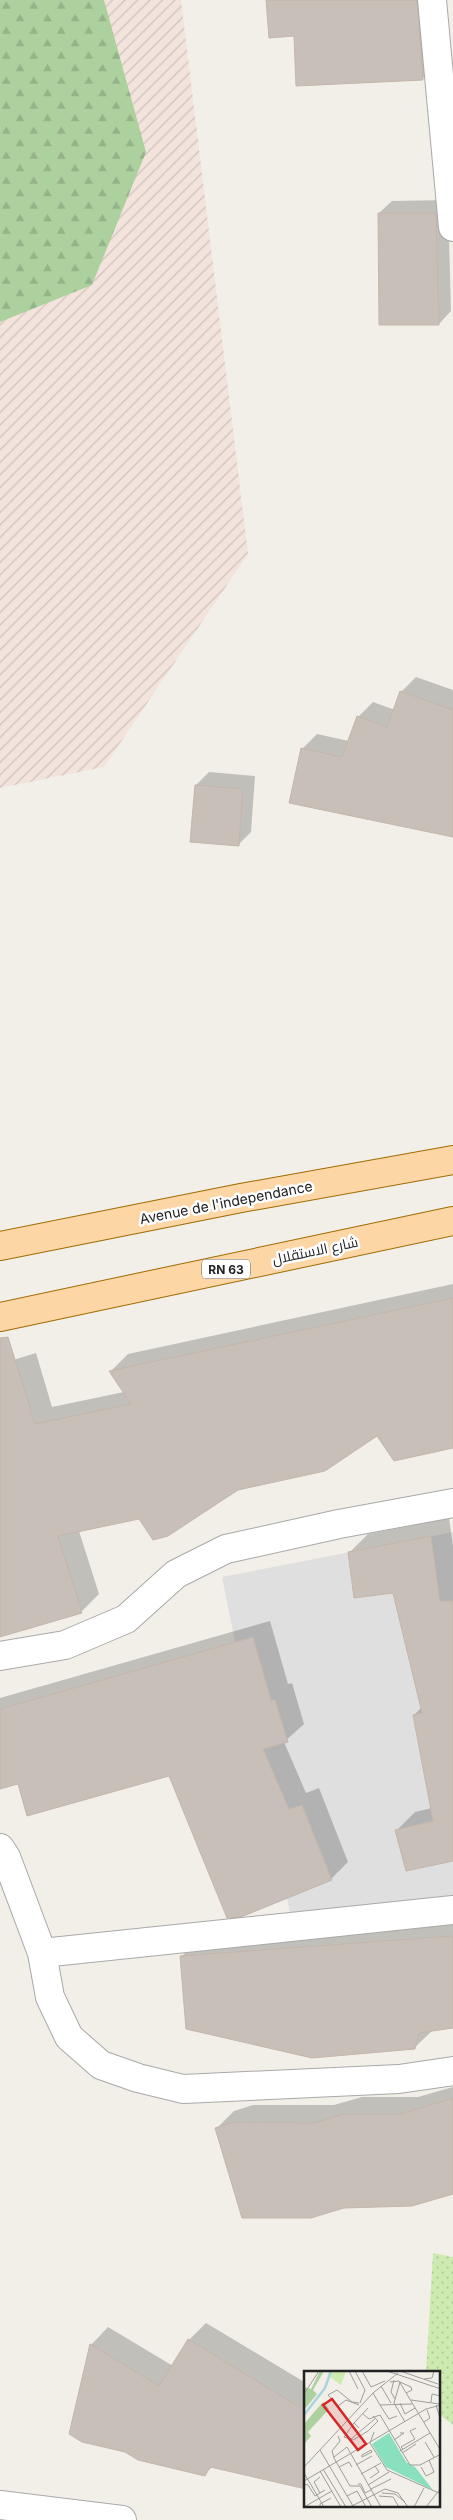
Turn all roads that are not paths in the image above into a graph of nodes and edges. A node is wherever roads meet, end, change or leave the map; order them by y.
1 (432, 0) edge
2 (453, 227) edge
3 (453, 1160) edge
4 (453, 1221) edge
5 (0, 1246) edge
6 (0, 1317) edge
7 (453, 1503) edge
8 (0, 1656) edge
9 (0, 1848) edge
10 (453, 1910) edge
11 (42, 1953) junction
12 (453, 2071) edge
13 (0, 2506) edge
14 (122, 2520) edge

1 - 2 street
3 - 5 main road, Avenue de l'independance
4 - 6 main road, شارع الاستقلال / RN 63
7 - 8 street
9 - 11 street
10 - 11 street
11 - 12 street
13 - 14 street

